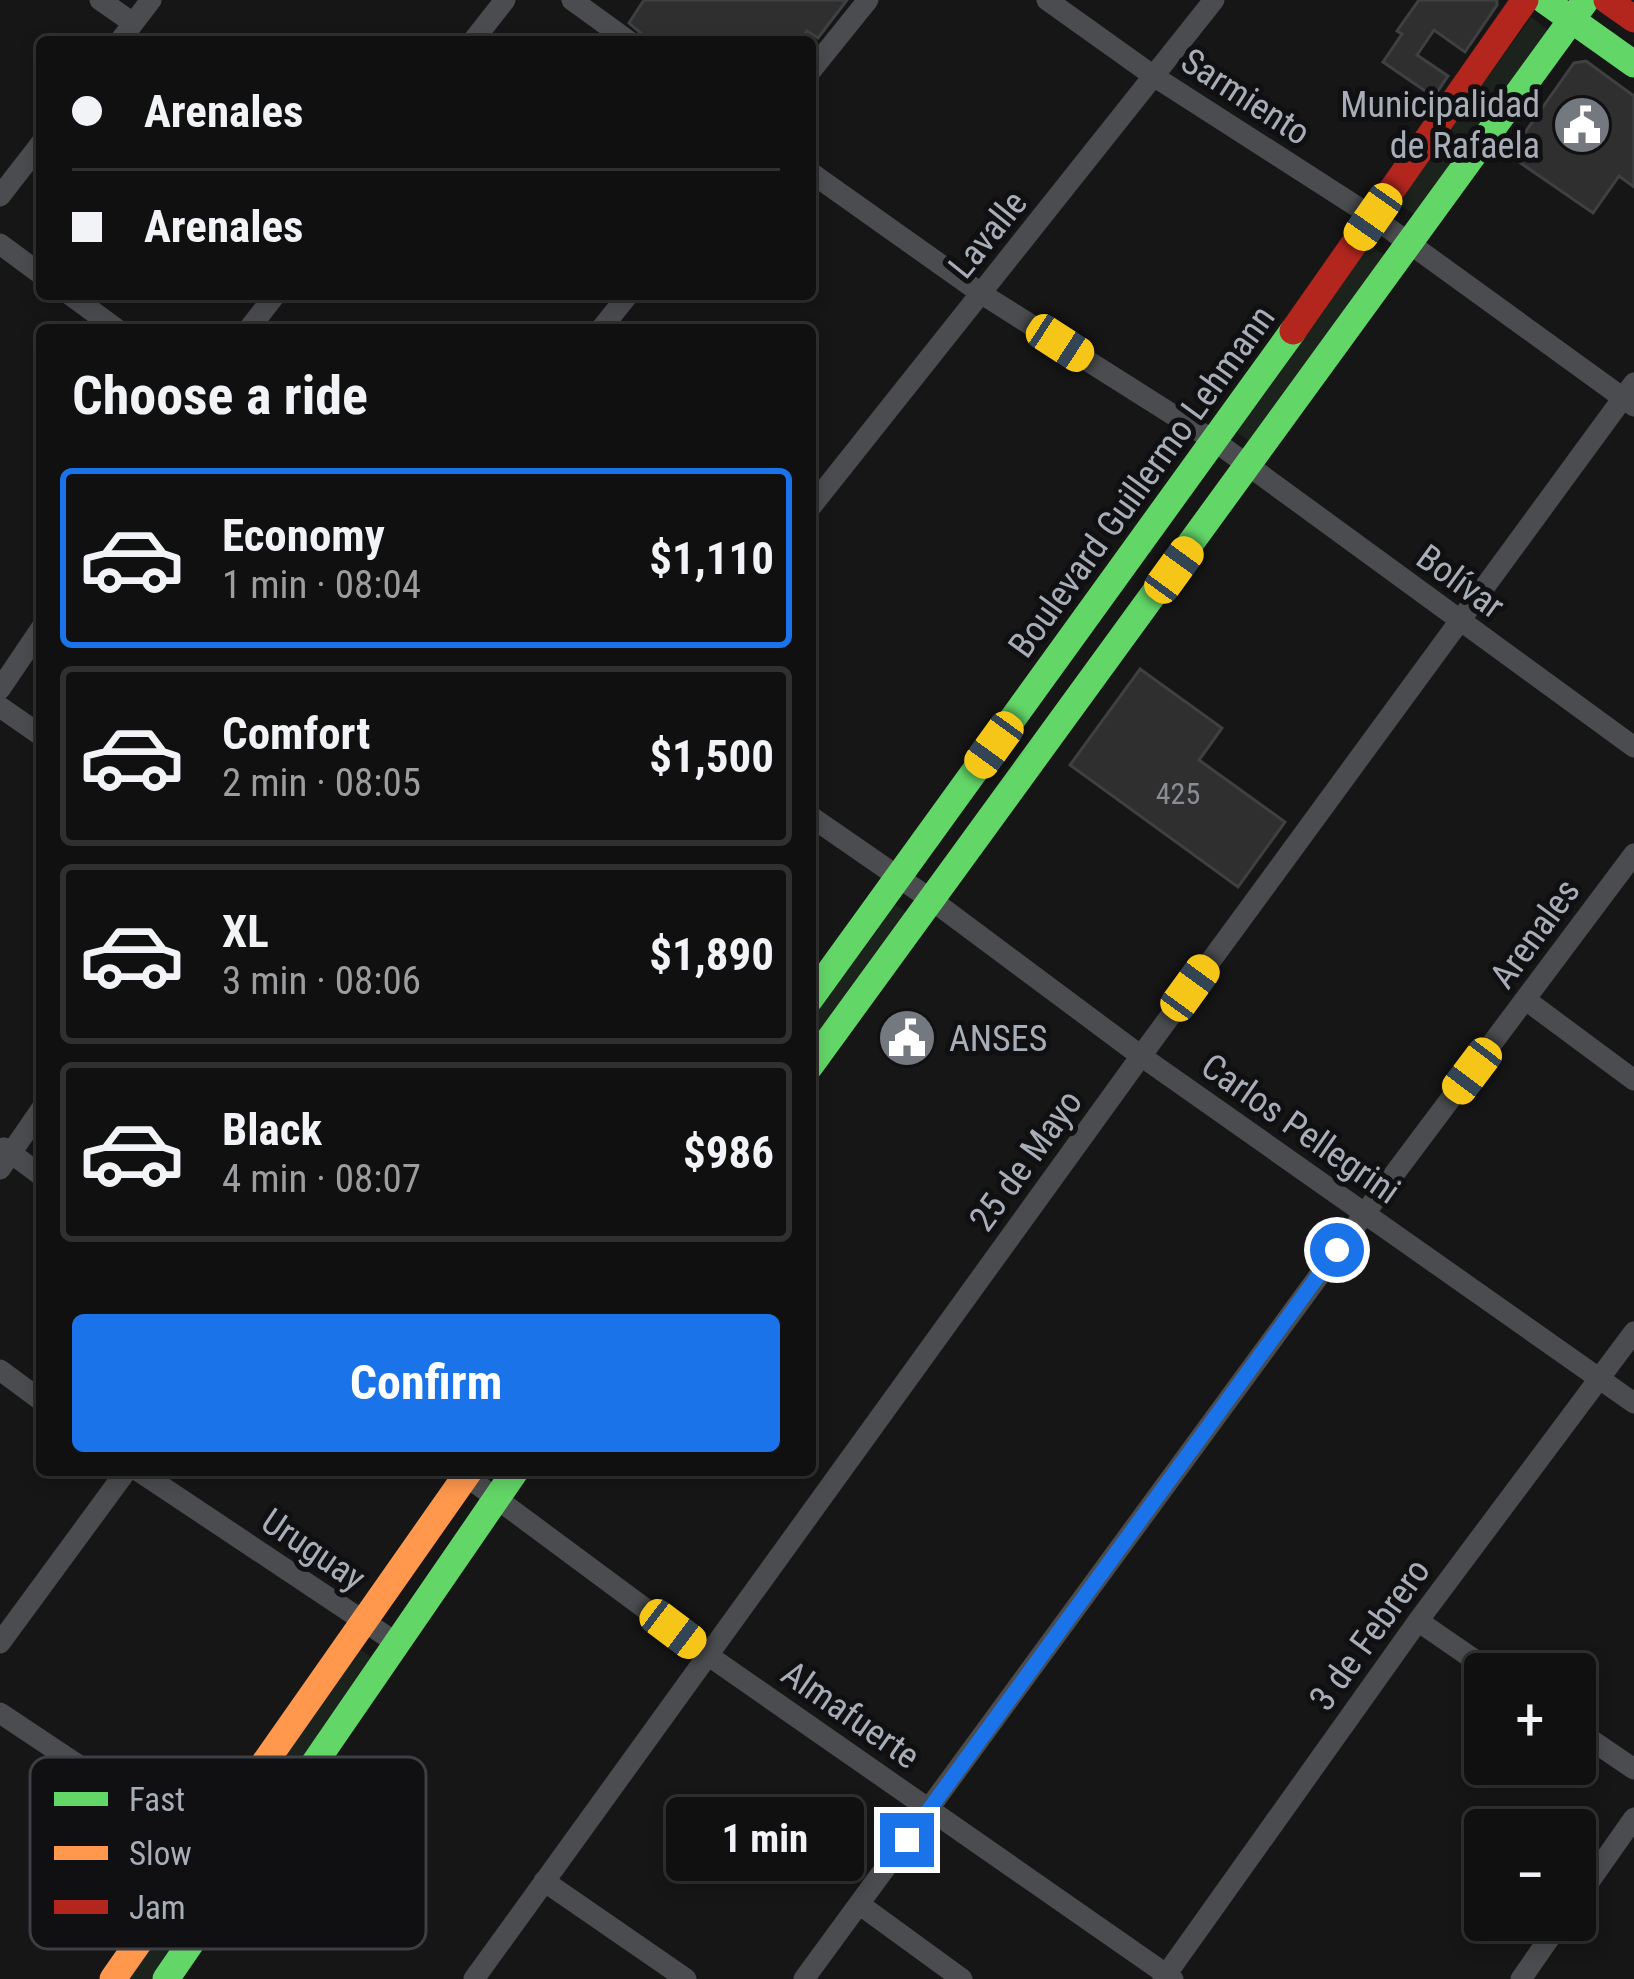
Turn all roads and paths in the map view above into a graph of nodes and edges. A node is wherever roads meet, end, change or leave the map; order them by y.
1 (100, 0) edge
2 (152, 0) edge
3 (505, 0) edge
4 (572, 0) edge
5 (868, 0) edge
6 (1047, 0) edge
7 (1214, 0) edge
8 (1525, 0) edge
9 (1544, 0) edge
10 (1607, 0) edge
11 (1579, 10) edge
12 (1634, 19) edge
13 (126, 33) edge
14 (477, 36) edge
15 (622, 36) edge
16 (1634, 64) edge
17 (816, 65) edge
18 (1156, 77) junction
19 (36, 150) edge
20 (816, 176) edge
21 (0, 196) edge
22 (1373, 217) junction
23 (0, 244) edge
24 (1410, 245) junction
25 (36, 271) edge
26 (982, 294) junction
27 (77, 300) edge
28 (271, 300) edge
29 (624, 300) edge
30 (110, 324) edge
31 (253, 324) edge
32 (605, 324) edge
33 (1630, 396) edge
34 (1216, 442) junction
35 (1250, 466) junction
36 (816, 500) edge
37 (1116, 578) junction
38 (1150, 604) junction
39 (1460, 622) junction
40 (36, 636) edge
41 (0, 689) edge
42 (0, 706) edge
43 (36, 732) edge
44 (994, 745) junction
45 (1634, 747) edge
46 (1027, 769) junction
47 (816, 820) edge
48 (1634, 854) edge
49 (899, 877) junction
50 (933, 901) junction
51 (816, 991) edge
52 (1526, 1000) junction
53 (1141, 1055) junction
54 (816, 1058) edge
55 (1634, 1080) edge
56 (36, 1116) edge
57 (4, 1156) edge
58 (36, 1173) edge
59 (1365, 1214) junction
60 (1634, 1332) edge
61 (0, 1370) edge
62 (1600, 1380) junction
63 (36, 1397) edge
64 (1634, 1403) edge
65 (124, 1476) edge
66 (146, 1476) edge
67 (462, 1476) edge
68 (470, 1476) edge
69 (512, 1476) edge
70 (496, 1497) junction
71 (1418, 1621) junction
72 (364, 1623) junction
73 (395, 1642) junction
74 (0, 1643) edge
75 (1464, 1653) edge
76 (709, 1655) junction
77 (0, 1713) edge
78 (1596, 1743) edge
79 (68, 1757) edge
80 (269, 1757) edge
81 (317, 1757) edge
82 (1634, 1769) edge
83 (930, 1808) junction
84 (1634, 1818) edge
85 (1596, 1872) edge
86 (544, 1881) junction
87 (860, 1904) junction
88 (1547, 1941) edge
89 (134, 1949) edge
90 (186, 1949) edge
91 (1167, 1978) edge
92 (113, 1979) edge
93 (166, 1979) edge
94 (474, 1979) edge
95 (686, 1979) edge
96 (804, 1979) edge
97 (962, 1979) edge
98 (1521, 1979) edge

1 - 13 street
2 - 13 street
3 - 14 street
4 - 15 street
5 - 17 street
6 - 18 street, Sarmiento
7 - 18 street, Lavalle
8 - 22 main road, Boulevard Guillermo Lehmann
9 - 11 main road
10 - 12 main road
11 - 16 main road
11 - 24 main road
18 - 22 street, Sarmiento
18 - 26 street, Lavalle
19 - 21 street
20 - 26 street, Bolívar
22 - 24 street, Sarmiento
22 - 34 main road, Boulevard Guillermo Lehmann
23 - 25 street
24 - 33 street, Sarmiento
24 - 35 main road
26 - 34 street, Bolívar
26 - 36 street, Lavalle
27 - 30 street
28 - 31 street
29 - 32 street
33 - 39 street, 25 de Mayo
34 - 35 street, Bolívar
34 - 37 main road, Boulevard Guillermo Lehmann
35 - 38 main road
35 - 39 street, Bolívar
37 - 38 main road
37 - 44 main road, Boulevard Guillermo Lehmann
38 - 46 main road
39 - 45 street, Bolívar
39 - 53 street, 25 de Mayo
40 - 41 street
42 - 43 street
44 - 46 main road
44 - 49 main road, Boulevard Guillermo Lehmann
46 - 50 main road
47 - 49 street, Carlos Pellegrini
48 - 52 street, Arenales
49 - 50 street, Carlos Pellegrini
49 - 51 main road, Boulevard Guillermo Lehmann
50 - 53 street, Carlos Pellegrini
50 - 54 main road
52 - 55 street
52 - 59 street, Arenales
53 - 59 street, Carlos Pellegrini
53 - 76 street, 25 de Mayo
56 - 57 street
57 - 58 street
59 - 62 street, Carlos Pellegrini
59 - 83 street, Arenales
60 - 62 street, 3 de Febrero
61 - 63 street
62 - 64 street, Carlos Pellegrini
62 - 71 street, 3 de Febrero
65 - 74 street
66 - 72 street, Uruguay
67 - 72 main road
68 - 70 street, Almafuerte
69 - 70 main road
70 - 73 main road
70 - 76 street, Almafuerte
71 - 75 street
71 - 91 street, 3 de Febrero
72 - 73 street, Uruguay
72 - 80 main road
73 - 81 main road
76 - 83 street, Almafuerte
76 - 86 street, 25 de Mayo
77 - 79 street
78 - 82 street
83 - 87 street, Arenales
83 - 91 street, Almafuerte
84 - 85 street
86 - 94 street, 25 de Mayo
86 - 95 street
87 - 96 street, Arenales
87 - 97 street
88 - 98 street
89 - 92 main road
90 - 93 main road

